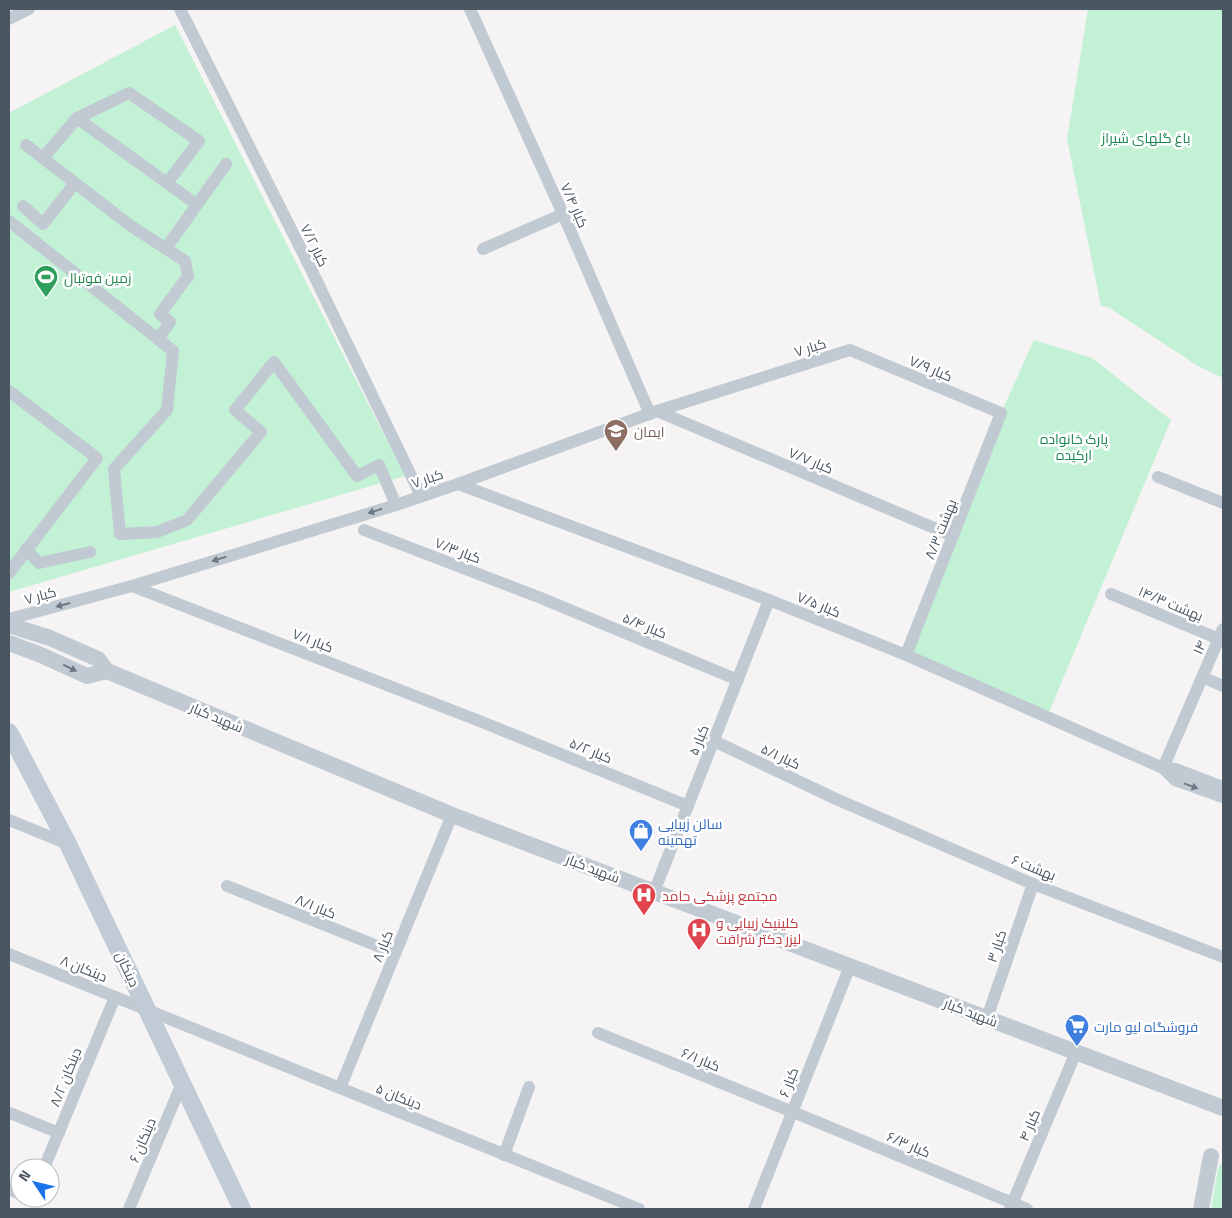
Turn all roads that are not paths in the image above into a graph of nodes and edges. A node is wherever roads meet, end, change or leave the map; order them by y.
1 (29, 9) edge
2 (180, 9) edge
3 (470, 9) edge
4 (9, 19) edge
5 (77, 118) junction
6 (26, 145) dead end
7 (43, 158) junction
8 (226, 164) dead end
9 (75, 183) junction
10 (167, 183) junction
11 (196, 204) junction
12 (23, 206) dead end
13 (563, 214) junction
14 (9, 222) edge
15 (166, 248) junction
16 (483, 249) dead end
17 (158, 339) junction
18 (850, 350) joint
19 (11, 397) edge
20 (653, 412) junction
21 (1001, 413) joint
22 (1158, 477) dead end
23 (458, 484) junction
24 (421, 496) junction
25 (1223, 503) edge
26 (396, 505) junction
27 (364, 530) dead end
28 (953, 536) junction
29 (26, 549) junction
30 (90, 552) dead end
31 (9, 573) edge
32 (132, 586) junction
33 (1111, 594) dead end
34 (540, 598) joint
35 (770, 600) junction
36 (9, 619) edge
37 (1221, 634) edge
38 (9, 643) edge
39 (906, 655) junction
40 (107, 671) junction
41 (1202, 677) junction
42 (738, 680) junction
43 (1223, 686) edge
44 (482, 722) joint
45 (9, 732) edge
46 (714, 741) junction
47 (1163, 768) junction
48 (1223, 787) edge
49 (1223, 797) edge
50 (836, 799) joint
51 (688, 806) junction
52 (452, 815) junction
53 (9, 820) edge
54 (68, 844) junction
55 (1033, 884) junction
56 (227, 886) dead end
57 (654, 892) junction
58 (395, 953) junction
59 (9, 954) edge
60 (1223, 957) edge
61 (850, 966) junction
62 (114, 997) junction
63 (147, 1010) junction
64 (987, 1018) junction
65 (598, 1034) dead end
66 (1076, 1052) junction
67 (182, 1083) junction
68 (528, 1087) dead end
69 (340, 1088) junction
70 (1223, 1108) edge
71 (793, 1112) junction
72 (10, 1113) edge
73 (58, 1133) junction
74 (504, 1155) junction
75 (1211, 1156) dead end
76 (48, 1158) edge
77 (1012, 1206) edge
78 (129, 1209) edge
79 (242, 1209) edge
80 (638, 1209) edge
81 (754, 1209) edge
82 (1027, 1209) edge
83 (1201, 1209) edge

1 - 4 street
2 - 24 street, ۷/۲ کبار
3 - 13 street, ۷/۴ کبار
5 - 7 street
5 - 10 street
5 - 10 street
6 - 7 street
7 - 9 street
8 - 11 street
9 - 12 street
9 - 15 street
10 - 11 street
11 - 15 street
13 - 16 street
13 - 20 street, ۷/۴ کبار
14 - 17 street
15 - 17 street
17 - 26 street
18 - 20 street, ۷ کبار
18 - 21 street, ۷/۹ کبار
19 - 29 street
20 - 23 street, ۷ کبار
20 - 28 street, ۷/۷ کبار
21 - 28 street, بهشت ۸/۳
22 - 25 street
23 - 24 street, ۷ کبار
23 - 35 street, ۷/۵ کبار
24 - 26 street, ۷ کبار
26 -> 32 street, ۷ کبار
27 - 34 street, ۷/۳ کبار
28 - 39 street, بهشت ۸/۳
29 - 30 street
29 - 31 street
32 -> 36 street, ۷ کبار
32 - 44 street, ۷/۱ کبار
33 - 37 street, ۱۴/۳ بهشت
34 - 42 street, ۵/۴ کبار
35 - 39 street, ۷/۵ کبار
35 - 42 street, ۵ کبار
36 - 40 street, شهید کبار
37 - 41 street, ۱۴
38 -> 40 street
39 - 47 street, ۷/۵ کبار
40 - 52 street, شهید کبار
41 - 43 street
41 - 47 street, ۱۴
42 - 46 street, ۵ کبار
44 - 51 street, ۵/۲ کبار
45 - 54 main road, دینکان
46 - 50 street, ۵/۱ کبار
46 - 51 street, ۵ کبار
47 - 48 street
47 -> 49 street
50 - 55 street, ۶ بهشت
51 - 57 street, ۵ کبار
52 - 57 street, شهید کبار
52 - 58 street, ۸ کبار
53 - 54 street
54 - 63 main road, دینکان
55 - 60 street, ۶ بهشت
55 - 64 street, ۳ کبار
56 - 58 street, ۸/۱ کبار
57 - 61 street, شهید کبار
58 - 69 street, ۸ کبار
59 - 62 street, ۸ دینکان
61 - 64 street, شهید کبار
61 - 71 street, ۶ کبار
62 - 63 street, ۸ دینکان
62 - 73 street, دینکان ۸/۲
63 - 67 main road, دینکان
63 - 69 street, ۵ دینکان
64 - 66 street, شهید کبار
65 - 71 street, ۶/۱ کبار
66 - 70 street, شهید کبار
66 - 77 street, ۴ کبار
67 - 78 street, دینکان ۶
67 - 79 main road, دینکان
68 - 74 street
69 - 74 street, ۵ دینکان
71 - 77 street, ۶/۳ کبار
71 - 81 street, ۶ کبار
72 - 73 street
73 - 76 street, دینکان ۸/۲
74 - 80 street, ۵ دینکان
75 - 83 street
77 - 82 street, ۶/۳ کبار

